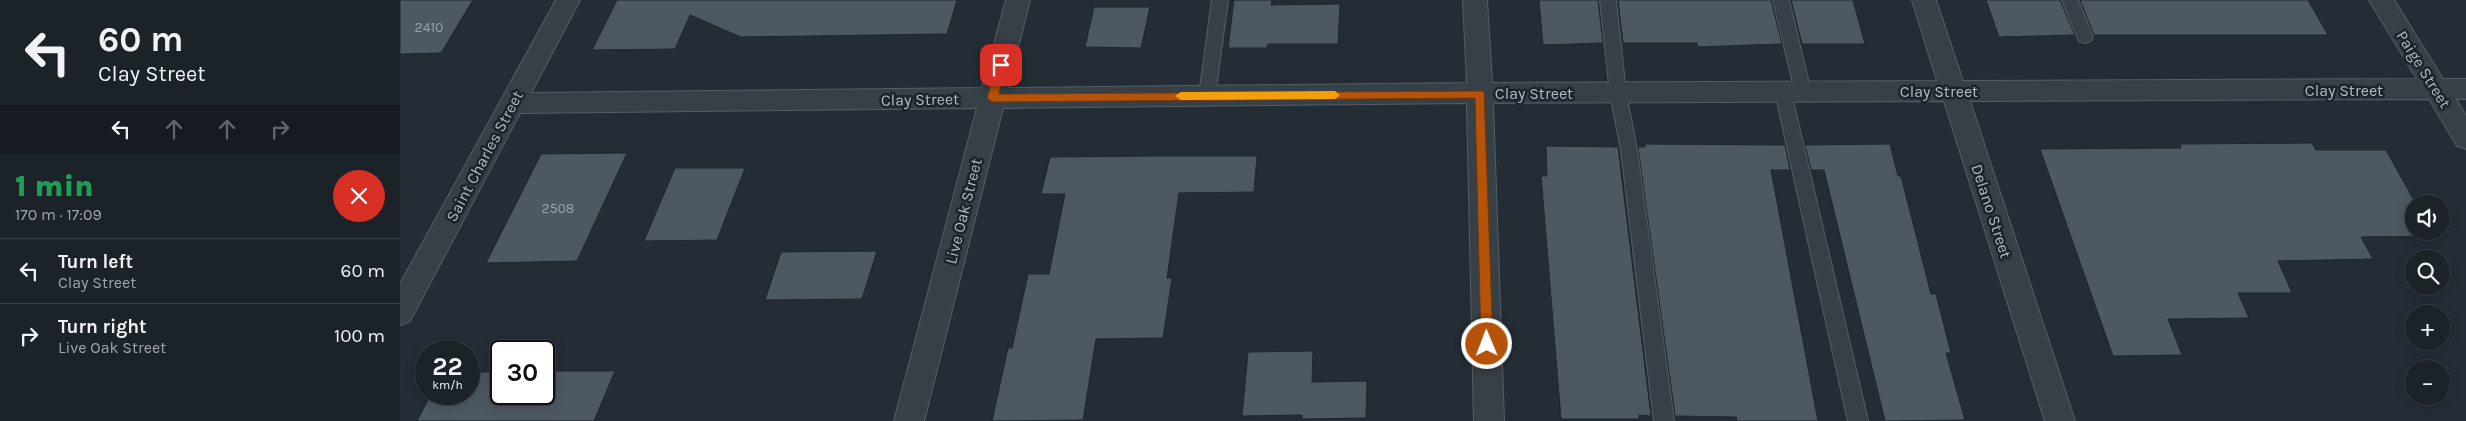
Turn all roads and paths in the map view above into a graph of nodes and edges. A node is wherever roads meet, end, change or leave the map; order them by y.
1 (568, 0) edge
2 (1018, 0) edge
3 (1220, 0) edge
4 (1475, 0) edge
5 (1608, 0) edge
6 (1780, 0) edge
7 (1924, 0) edge
8 (2070, 0) edge
9 (2381, 0) edge
10 (2085, 37) dead end
11 (2436, 89) junction
12 (2466, 89) edge
13 (1953, 91) junction
14 (1793, 92) junction
15 (1618, 93) junction
16 (1480, 94) junction
17 (1208, 96) junction
18 (992, 98) junction
19 (513, 102) junction
20 (2466, 138) edge
21 (400, 312) edge
22 (909, 421) edge
23 (1489, 421) edge
24 (1664, 421) edge
25 (1858, 421) edge
26 (2060, 421) edge

1 - 19 street, Saint Charles Street
2 - 18 street, Live Oak Street
3 - 17 lane
4 - 16 street
5 - 15 lane
6 - 14 lane
7 - 13 street, Delano Street
8 - 10 lane
9 - 11 street, Paige Street
11 - 12 street, Clay Street
11 - 13 street, Clay Street
11 - 20 street, Paige Street
13 - 14 street, Clay Street
13 - 26 street, Delano Street
14 - 15 street, Clay Street
14 - 25 lane
15 - 16 street, Clay Street
15 - 24 lane
16 - 17 street, Clay Street
16 - 23 street
17 - 18 street, Clay Street
18 - 19 street, Clay Street
18 - 22 street, Live Oak Street
19 - 21 street, Saint Charles Street

